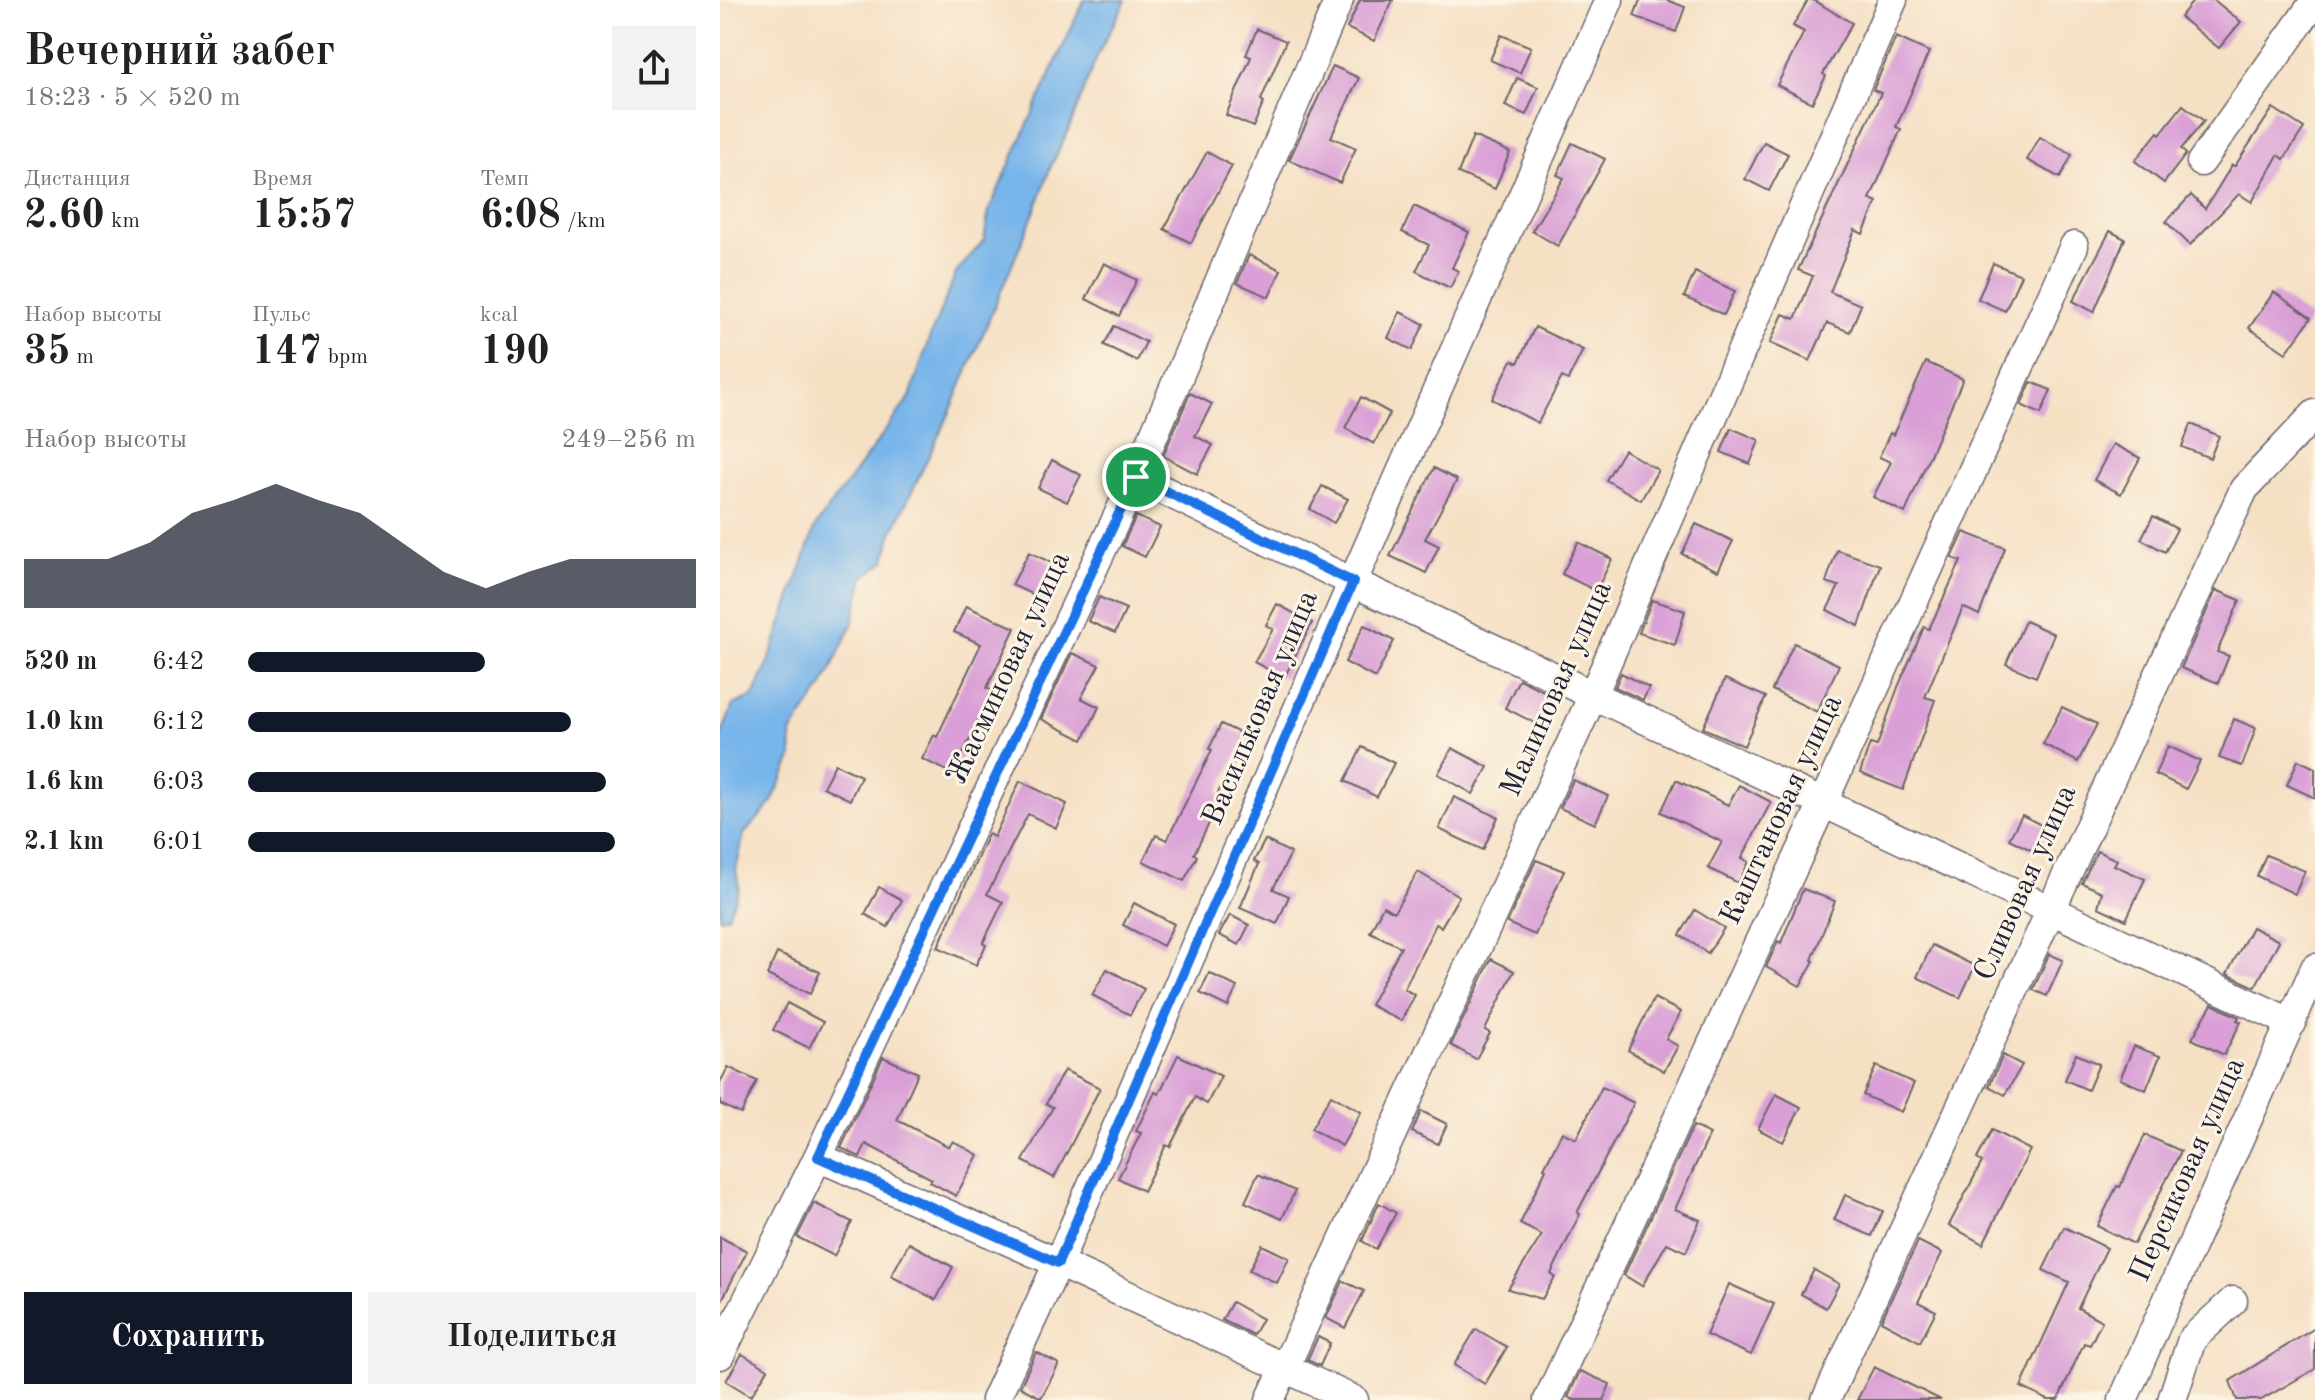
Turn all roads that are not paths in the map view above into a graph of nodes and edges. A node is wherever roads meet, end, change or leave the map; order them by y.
1 (1339, 0) edge
2 (1609, 0) edge
3 (1893, 0) edge
4 (2315, 1) edge
5 (2201, 162) dead end
6 (2074, 246) dead end
7 (2315, 414) edge
8 (1136, 477) junction
9 (1353, 582) junction
10 (1593, 695) junction
11 (1823, 803) junction
12 (2051, 910) junction
13 (2315, 968) edge
14 (2292, 1023) junction
15 (818, 1157) junction
16 (1058, 1263) junction
17 (2233, 1301) dead end
18 (720, 1355) edge
19 (1286, 1367) junction
20 (995, 1400) edge
21 (1270, 1400) edge
22 (1354, 1400) edge
23 (1548, 1400) edge
24 (1826, 1400) edge
25 (2123, 1400) edge
26 (2172, 1400) edge

1 - 8 street, Жасминовая улица
2 - 9 street, Васильковая улица
3 - 10 street, Малиновая улица
4 - 5 street
6 - 11 street, Каштановая улица
7 - 12 street, Сливовая улица
8 - 9 street
8 - 15 street, Жасминовая улица
9 - 10 street
9 - 16 street, Васильковая улица
10 - 11 street
10 - 19 street, Малиновая улица
11 - 12 street
11 - 23 street, Каштановая улица
12 - 14 street
12 - 24 street, Сливовая улица
13 - 14 street, Персиковая улица
14 - 25 street, Персиковая улица
15 - 16 street
15 - 18 street, Жасминовая улица
16 - 19 street
16 - 20 street, Васильковая улица
17 - 26 street
19 - 21 street, Малиновая улица
19 - 22 street

